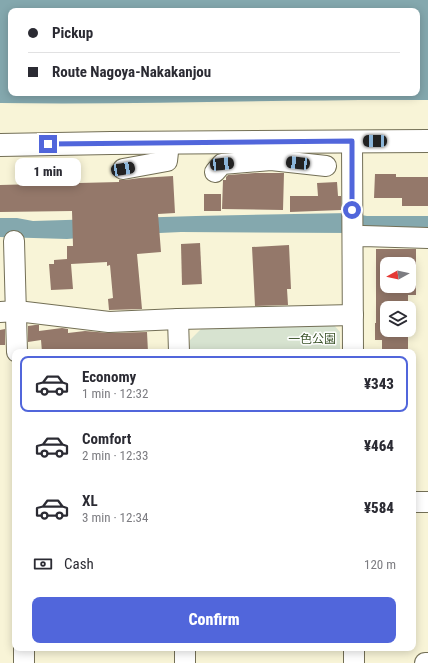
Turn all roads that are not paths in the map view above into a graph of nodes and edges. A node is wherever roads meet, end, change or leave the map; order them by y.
1 (352, 141) junction
2 (428, 141) edge
3 (169, 143) junction
4 (0, 145) edge
5 (271, 151) junction
6 (326, 166) dead end
7 (123, 169) dead end
8 (215, 172) dead end
9 (353, 238) junction
10 (428, 238) edge
11 (14, 241) dead end
12 (8, 312) edge
13 (353, 315) junction
14 (178, 319) junction
15 (16, 349) edge
16 (179, 349) edge
17 (353, 349) edge
18 (416, 502) edge
19 (428, 502) edge
20 (24, 651) edge
21 (185, 651) edge
22 (354, 651) edge
23 (24, 663) edge
24 (185, 663) edge
25 (354, 663) edge
26 (425, 663) edge
27 (428, 663) edge

1 - 2 main road
1 - 5 main road
1 - 9 street
3 - 4 main road
3 - 5 main road
3 - 7 street
5 - 6 street
5 - 8 street
9 - 10 street
9 - 13 street
11 - 12 street
12 - 14 street
12 - 15 street
13 - 14 street
13 - 17 street
14 - 16 street
18 - 19 street
20 - 23 street
21 - 24 street
22 - 25 street
26 - 27 street

